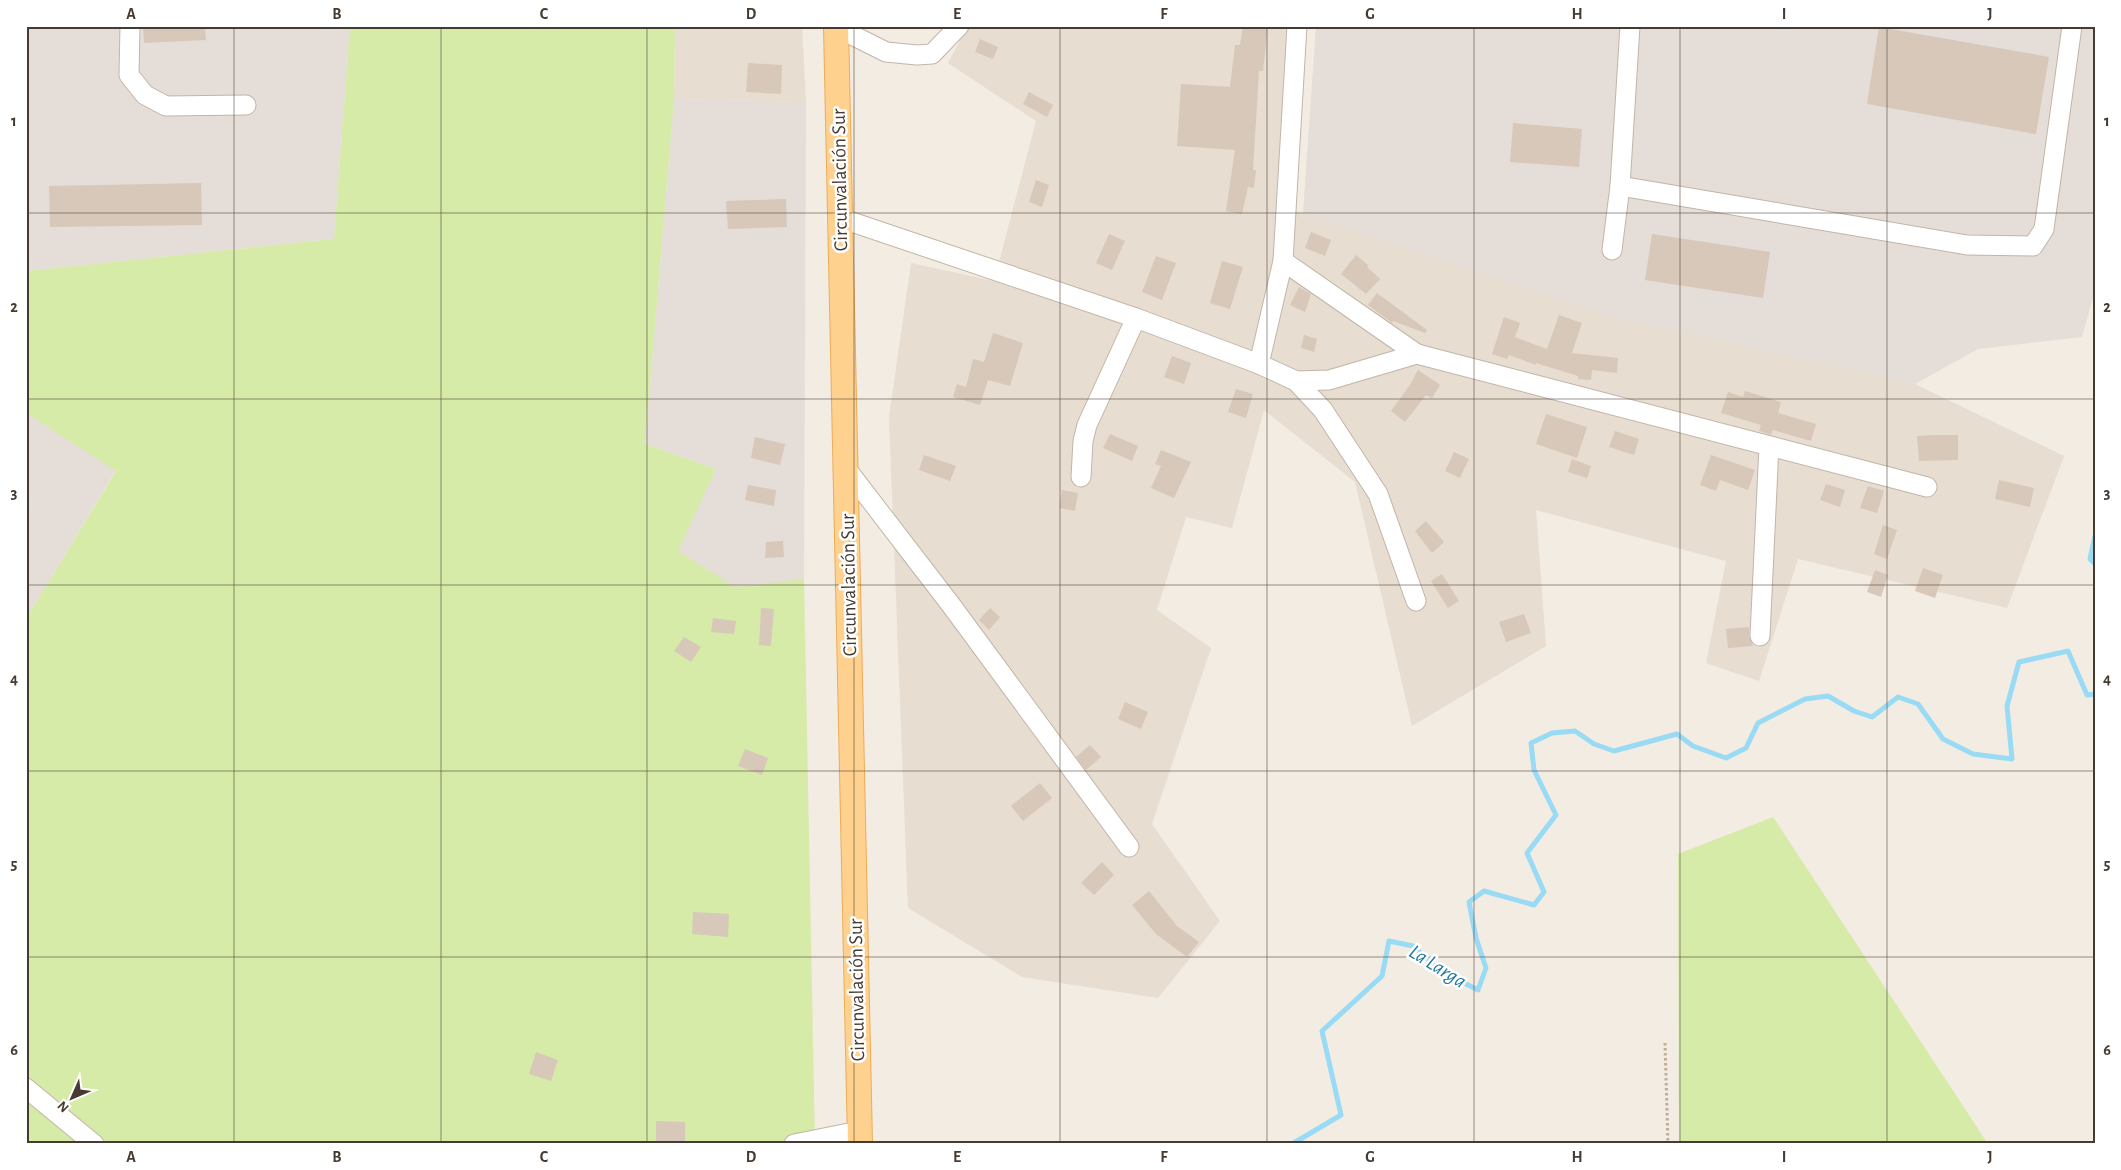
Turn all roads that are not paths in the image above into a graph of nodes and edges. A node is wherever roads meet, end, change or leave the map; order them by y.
1 (130, 26) edge
2 (959, 26) edge
3 (1297, 26) edge
4 (1630, 26) edge
5 (2072, 26) edge
6 (836, 27) edge
7 (246, 105) dead end
8 (1620, 186) junction
9 (840, 218) junction
10 (1612, 250) dead end
11 (1283, 261) junction
12 (1136, 318) junction
13 (1417, 354) junction
14 (1259, 364) junction
15 (1296, 381) junction
16 (1770, 446) junction
17 (845, 467) junction
18 (1081, 477) dead end
19 (1927, 487) dead end
20 (1416, 601) dead end
21 (1760, 636) dead end
22 (1128, 847) dead end
23 (26, 1088) edge
24 (860, 1137) edge
25 (94, 1144) edge
26 (794, 1144) edge

1 - 7 street
2 - 6 street
3 - 11 street
4 - 8 street
5 - 8 street
6 - 9 main road, Circunvalación Sur
8 - 10 street
9 - 12 street
9 - 17 main road, Circunvalación Sur
11 - 13 street
11 - 14 street
12 - 14 street
12 - 18 street
13 - 15 street
13 - 16 street
14 - 15 street
15 - 20 street
16 - 19 street
16 - 21 street
17 - 22 street
17 - 24 main road, Circunvalación Sur
23 - 25 street
24 - 26 street

